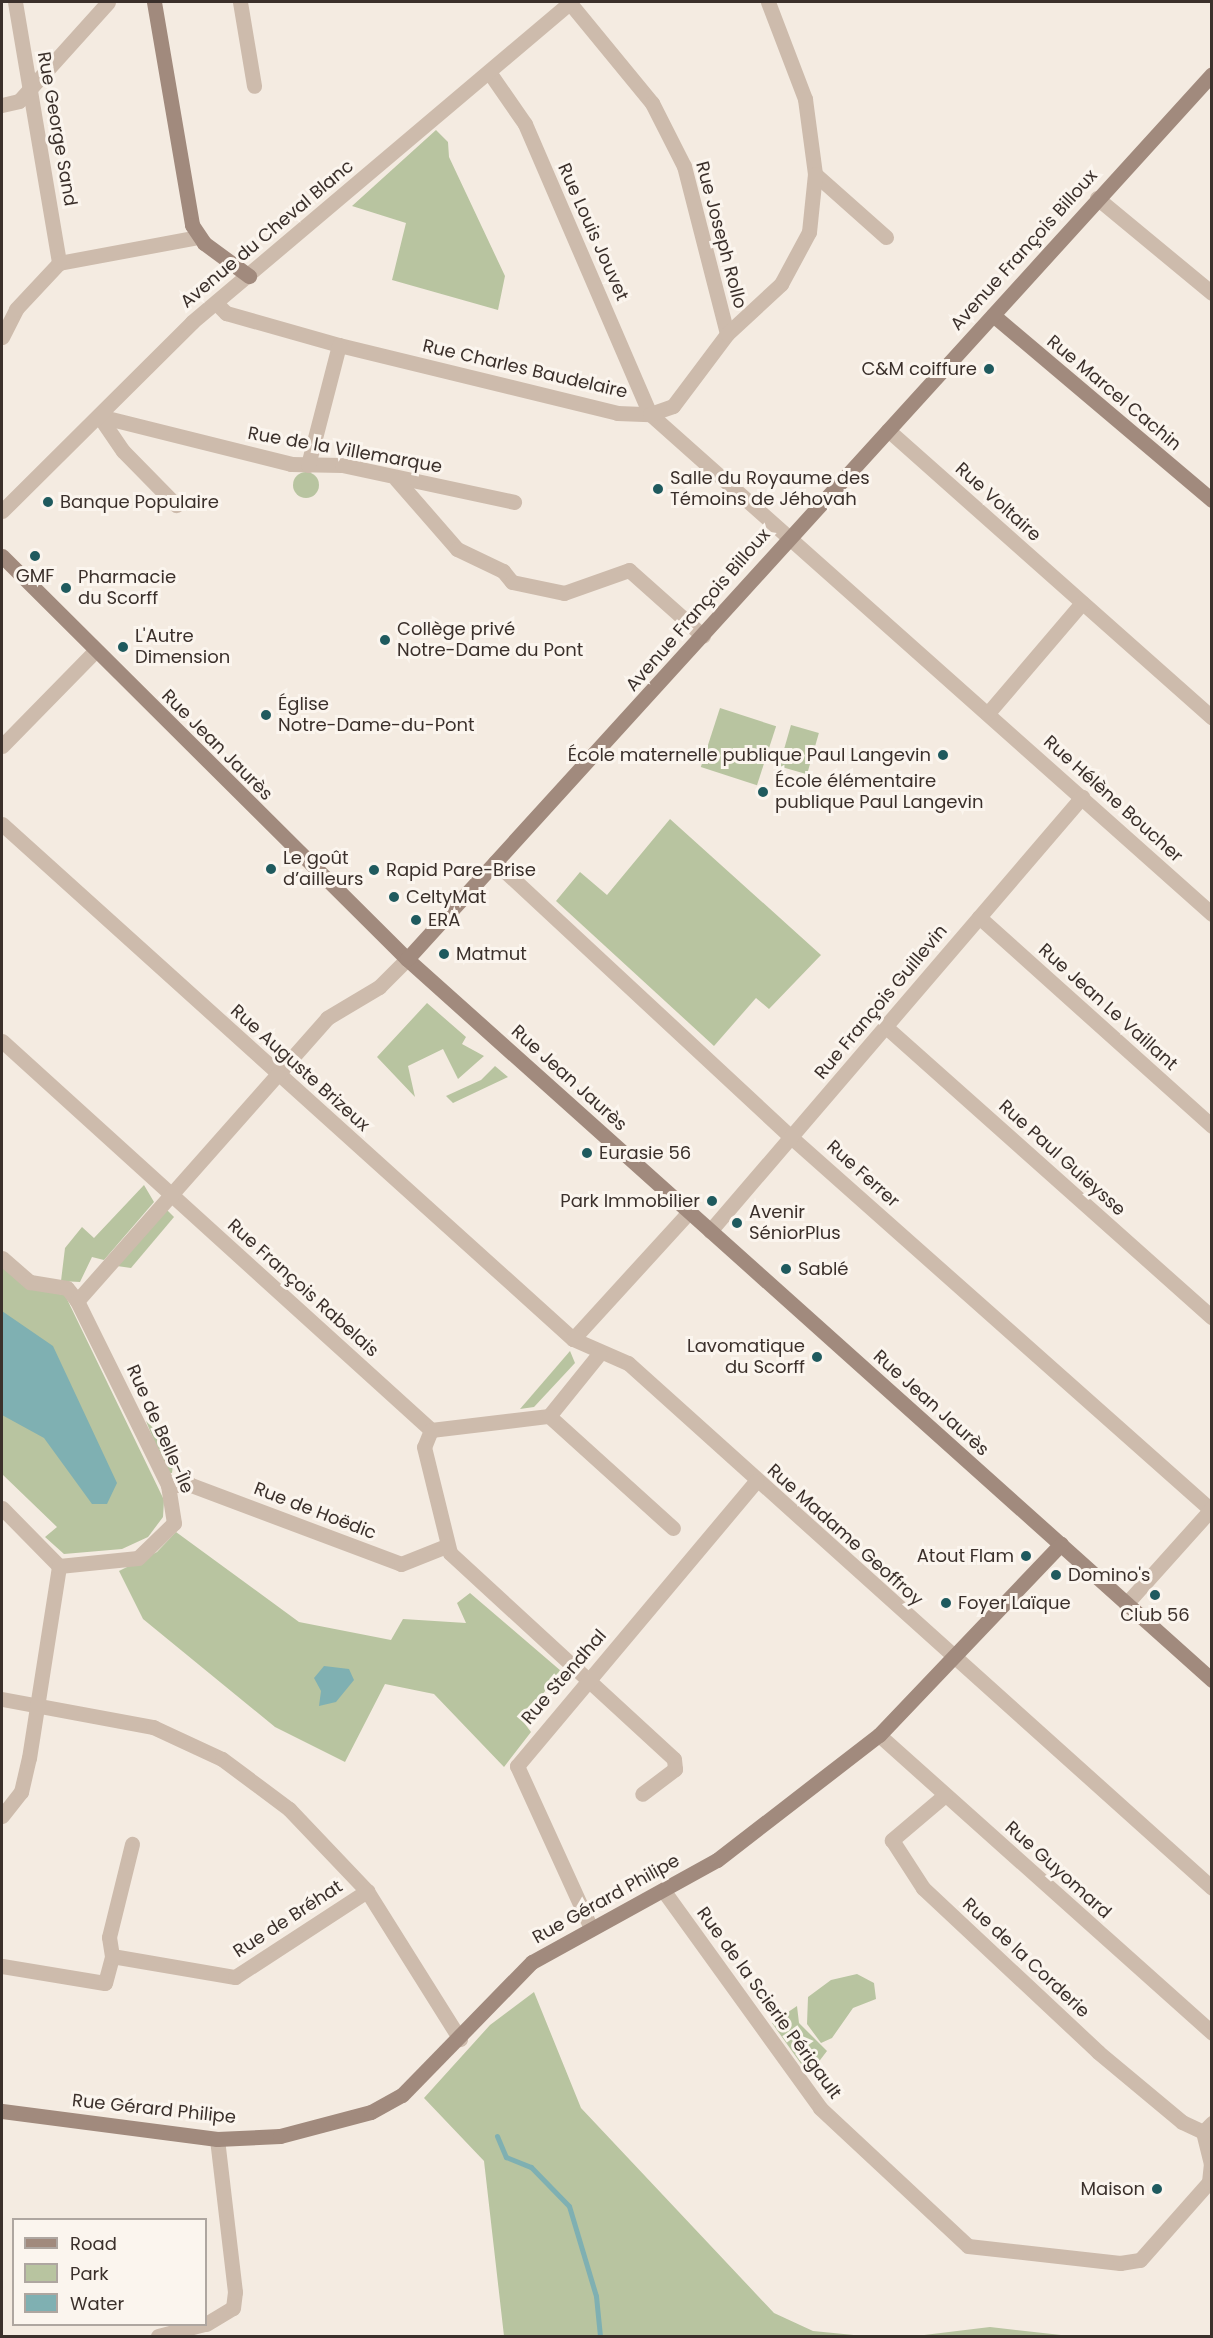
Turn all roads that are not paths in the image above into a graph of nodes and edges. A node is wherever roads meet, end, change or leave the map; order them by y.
1 (15, 2) edge
2 (108, 2) edge
3 (154, 2) edge
4 (240, 2) edge
5 (570, 2) edge
6 (768, 2) edge
7 (489, 72) junction
8 (1212, 75) edge
9 (254, 86) dead end
10 (30, 87) junction
11 (2, 105) edge
12 (815, 174) junction
13 (1098, 198) junction
14 (198, 237) junction
15 (886, 237) dead end
16 (59, 263) junction
17 (249, 276) junction
18 (1212, 292) edge
19 (217, 304) junction
20 (993, 315) junction
21 (727, 334) junction
22 (2, 337) edge
23 (339, 345) junction
24 (650, 414) junction
25 (99, 416) junction
26 (888, 430) junction
27 (308, 465) junction
28 (396, 479) junction
29 (1212, 500) edge
30 (514, 502) dead end
31 (177, 505) dead end
32 (2, 511) edge
33 (789, 535) junction
34 (2, 556) edge
35 (1082, 603) junction
36 (702, 636) junction
37 (95, 651) junction
38 (988, 713) junction
39 (1212, 718) edge
40 (2, 746) edge
41 (1082, 798) junction
42 (2, 824) edge
43 (495, 862) junction
44 (1212, 914) edge
45 (979, 917) junction
46 (407, 959) junction
47 (886, 1027) junction
48 (2, 1041) edge
49 (279, 1076) junction
50 (1212, 1126) edge
51 (792, 1138) junction
52 (171, 1195) junction
53 (690, 1211) junction
54 (710, 1231) junction
55 (2, 1258) edge
56 (78, 1301) junction
57 (1212, 1317) edge
58 (573, 1339) junction
59 (599, 1354) junction
60 (549, 1416) junction
61 (431, 1430) junction
62 (756, 1480) junction
63 (168, 1485) junction
64 (2, 1508) edge
65 (1211, 1509) edge
66 (673, 1528) dead end
67 (1061, 1544) junction
68 (446, 1546) junction
69 (59, 1566) junction
70 (1126, 1604) junction
71 (956, 1660) junction
72 (588, 1680) junction
73 (1212, 1680) edge
74 (2, 1699) edge
75 (37, 1704) junction
76 (879, 1735) junction
77 (642, 1794) dead end
78 (945, 1795) junction
79 (2, 1816) edge
80 (132, 1844) dead end
81 (1212, 1888) edge
82 (663, 1890) junction
83 (368, 1891) junction
84 (590, 1926) junction
85 (112, 1956) junction
86 (2, 1966) edge
87 (1212, 2033) edge
88 (460, 2039) junction
89 (2, 2111) edge
90 (1207, 2128) edge
91 (217, 2139) junction
92 (1210, 2183) edge
93 (207, 2323) edge
94 (198, 2326) edge
95 (158, 2337) edge

1 - 10 street, Rue George Sand
2 - 10 street
3 - 14 main road
4 - 9 street
5 - 7 street, Avenue du Cheval Blanc
5 - 21 street, Rue Joseph Rollo
6 - 12 street
7 - 17 street, Avenue du Cheval Blanc
7 - 24 street, Rue Louis Jouvet
8 - 13 main road, Avenue François Billoux
10 - 11 street
10 - 16 street, Rue George Sand
12 - 15 street
12 - 21 street
13 - 18 street
13 - 20 main road, Avenue François Billoux
14 - 16 street
14 - 17 main road
16 - 22 street
17 - 19 street, Avenue du Cheval Blanc
19 - 23 street, Rue Charles Baudelaire
19 - 25 street, Avenue du Cheval Blanc
20 - 26 main road, Avenue François Billoux
20 - 29 main road, Rue Marcel Cachin
21 - 24 street
23 - 24 street, Rue Charles Baudelaire
23 - 27 street
24 - 33 street
25 - 27 street, Rue de la Villemarque
25 - 31 street
25 - 32 street, Avenue du Cheval Blanc
26 - 33 main road, Avenue François Billoux
26 - 35 street, Rue Voltaire
27 - 28 street, Rue de la Villemarque
28 - 30 street, Rue de la Villemarque
28 - 36 street
33 - 36 main road, Avenue François Billoux
33 - 38 street, Rue Hélène Boucher
34 - 37 main road, Rue Jean Jaurès
35 - 38 street
35 - 39 street, Rue Voltaire
36 - 43 main road, Avenue François Billoux
37 - 40 street
37 - 46 main road, Rue Jean Jaurès
38 - 41 street, Rue Hélène Boucher
41 - 44 street, Rue Hélène Boucher
41 - 45 street, Rue François Guillevin
42 - 49 street, Rue Auguste Brizeux
43 - 46 main road, Avenue François Billoux
43 - 51 street, Rue Ferrer
45 - 47 street, Rue François Guillevin
45 - 50 street, Rue Jean Le Vaillant
46 - 49 street
46 - 53 main road, Rue Jean Jaurès
47 - 51 street, Rue François Guillevin
47 - 57 street, Rue Paul Guieysse
48 - 52 street, Rue François Rabelais
49 - 52 street
49 - 58 street, Rue Auguste Brizeux
51 - 54 street, Rue François Guillevin
51 - 65 street, Rue Ferrer
52 - 56 street
52 - 61 street, Rue François Rabelais
53 - 54 main road, Rue Jean Jaurès
53 - 58 street
54 - 67 main road, Rue Jean Jaurès
55 - 56 street
56 - 63 street, Rue de Belle-Île
58 - 59 street, Rue Madame Geoffroy
59 - 60 street
59 - 62 street, Rue Madame Geoffroy
60 - 61 street
60 - 66 street
61 - 68 street
62 - 71 street, Rue Madame Geoffroy
62 - 72 street, Rue Stendhal
63 - 68 street, Rue de Hoëdic
63 - 69 street, Rue de Belle-Île
64 - 69 street
65 - 70 street
67 - 70 main road, Rue Jean Jaurès
67 - 71 main road, Rue Gérard Philipe
68 - 72 street
69 - 75 street
70 - 73 main road, Rue Jean Jaurès
71 - 76 main road, Rue Gérard Philipe
71 - 81 street, Rue Madame Geoffroy
72 - 77 street
72 - 84 street, Rue Stendhal
74 - 75 street
75 - 79 street
75 - 83 street
76 - 78 street, Rue Guyomard
76 - 82 main road, Rue Gérard Philipe
78 - 87 street, Rue Guyomard
78 - 90 street, Rue de la Corderie
80 - 85 street
82 - 84 main road, Rue Gérard Philipe
82 - 92 street, Rue de la Scierie Périgault
83 - 85 street, Rue de Bréhat
83 - 88 street
84 - 88 main road, Rue Gérard Philipe
85 - 86 street
88 - 91 main road, Rue Gérard Philipe
89 - 91 main road, Rue Gérard Philipe
90 - 92 street, Rue de la Scierie Périgault
91 - 93 street
94 - 95 street

